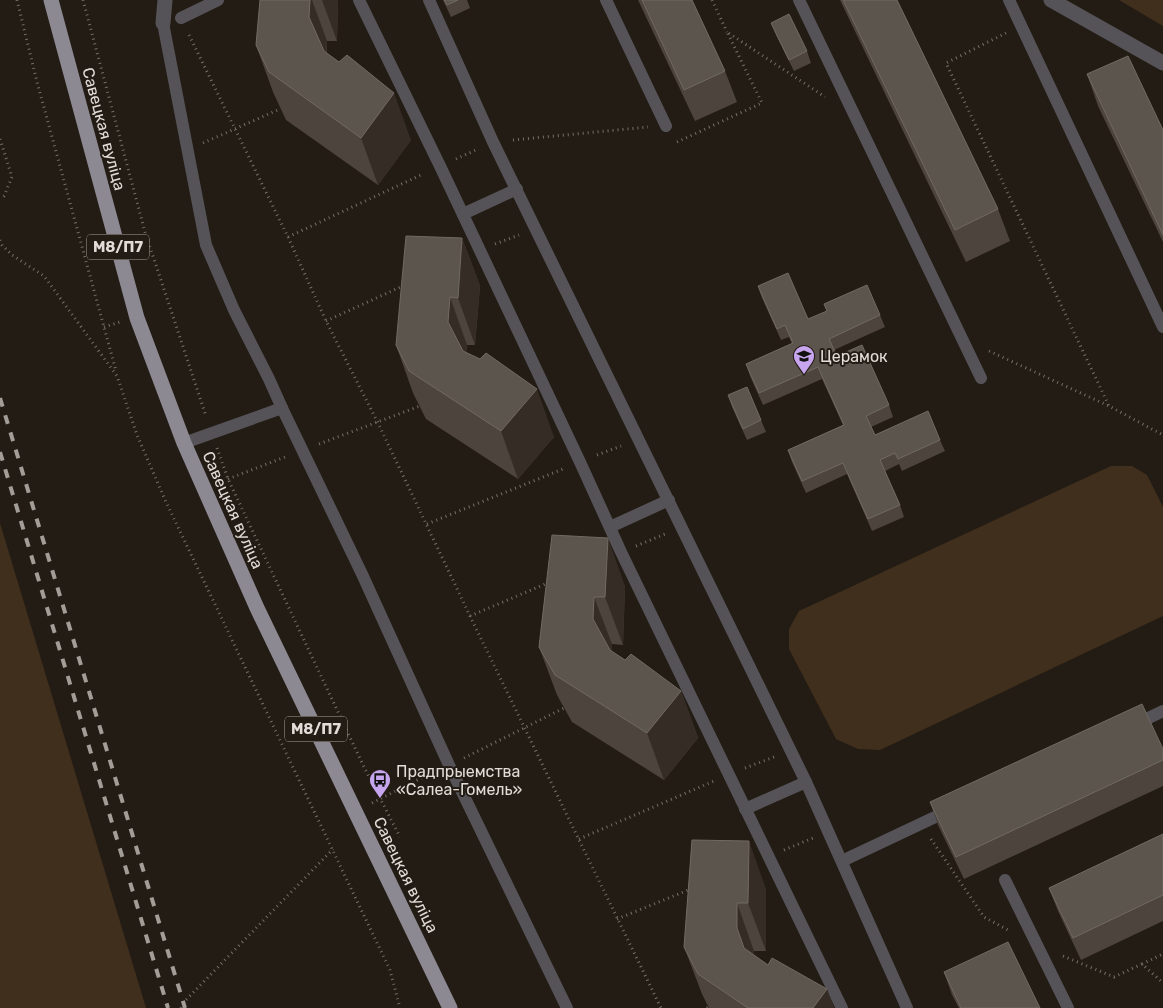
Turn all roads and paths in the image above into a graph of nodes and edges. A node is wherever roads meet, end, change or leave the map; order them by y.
1 (17, 0) edge
2 (51, 0) edge
3 (83, 0) edge
4 (165, 0) edge
5 (218, 0) edge
6 (359, 0) edge
7 (429, 0) edge
8 (606, 0) edge
9 (712, 0) edge
10 (799, 0) edge
11 (1009, 0) edge
12 (1051, 0) edge
13 (181, 18) dead end
14 (162, 23) joint
15 (1021, 25) junction
16 (727, 32) junction
17 (192, 42) dead end
18 (1163, 63) edge
19 (280, 109) edge
20 (855, 116) junction
21 (666, 126) junction
22 (236, 128) junction
23 (0, 139) edge
24 (493, 142) junction
25 (187, 150) junction
26 (440, 166) junction
27 (517, 189) junction
28 (0, 197) edge
29 (463, 214) junction
30 (536, 229) junction
31 (288, 237) junction
32 (0, 240) edge
33 (480, 250) junction
34 (408, 283) edge
35 (326, 321) junction
36 (1163, 327) edge
37 (961, 338) junction
38 (117, 376) junction
39 (981, 378) dead end
40 (420, 406) edge
41 (1109, 406) junction
42 (282, 408) junction
43 (378, 422) junction
44 (212, 432) junction
45 (1163, 435) edge
46 (639, 439) junction
47 (184, 443) junction
48 (303, 450) junction
49 (580, 462) junction
50 (228, 479) junction
51 (669, 500) junction
52 (427, 524) junction
53 (610, 527) junction
54 (682, 527) junction
55 (621, 552) junction
56 (559, 579) edge
57 (470, 616) junction
58 (564, 708) edge
59 (1163, 711) edge
60 (525, 727) junction
61 (1118, 732) edge
62 (790, 750) junction
63 (449, 765) junction
64 (729, 775) junction
65 (806, 782) junction
66 (380, 799) junction
67 (966, 803) edge
68 (745, 809) junction
69 (829, 831) junction
70 (400, 837) dead end
71 (579, 838) junction
72 (333, 849) junction
73 (769, 856) junction
74 (842, 861) junction
75 (1006, 880) dead end
76 (698, 886) edge
77 (618, 919) junction
78 (1163, 954) edge
79 (1142, 964) dead end
80 (181, 1008) edge
81 (400, 1008) edge
82 (450, 1008) edge
83 (567, 1008) edge
84 (661, 1008) edge
85 (842, 1008) edge
86 (908, 1008) edge
87 (1068, 1008) edge

1 - 38 path
2 - 47 main road, Савецкая вуліца / М8/П7
3 - 44 path
4 - 14 street
5 - 13 lane
6 - 26 lane
7 - 24 lane
8 - 21 lane
9 - 16 path
10 - 20 lane
11 - 15 lane
12 - 18 street
14 - 25 lane
15 - 36 lane
15 - 41 path
16 - 20 path
16 - 21 path
17 - 22 path
19 - 22 path
20 - 37 lane
21 - 24 path
22 - 25 path
22 - 31 path
23 - 28 path
24 - 26 path
24 - 27 lane
25 - 42 lane
26 - 29 lane
26 - 31 path
27 - 29 lane
27 - 30 lane
29 - 33 lane
30 - 33 path
30 - 46 lane
31 - 35 path
32 - 38 path
33 - 49 lane
34 - 35 path
35 - 43 path
37 - 39 lane
37 - 41 path
38 - 72 path
40 - 43 path
41 - 45 path
42 - 44 lane
42 - 48 lane
43 - 48 path
43 - 52 path
44 - 47 lane
44 - 50 path
46 - 49 path
46 - 51 lane
47 - 82 main road, Савецкая вуліца / М8/П7
48 - 50 path
48 - 63 lane
49 - 52 path
49 - 53 lane
50 - 66 path
51 - 53 lane
51 - 54 lane
52 - 57 path
53 - 55 lane
54 - 55 path
54 - 62 lane
55 - 64 lane
56 - 57 path
57 - 60 path
58 - 60 path
59 - 61 lane
60 - 63 path
60 - 71 path
62 - 64 path
62 - 65 lane
63 - 66 path
63 - 83 lane
64 - 68 lane
64 - 71 path
65 - 68 lane
65 - 69 lane
66 - 70 path
67 - 74 lane
68 - 73 lane
69 - 73 path
69 - 74 lane
71 - 77 path
72 - 80 path
72 - 81 path
73 - 85 lane
74 - 86 lane
75 - 87 lane
76 - 77 path
77 - 84 path
78 - 79 path

